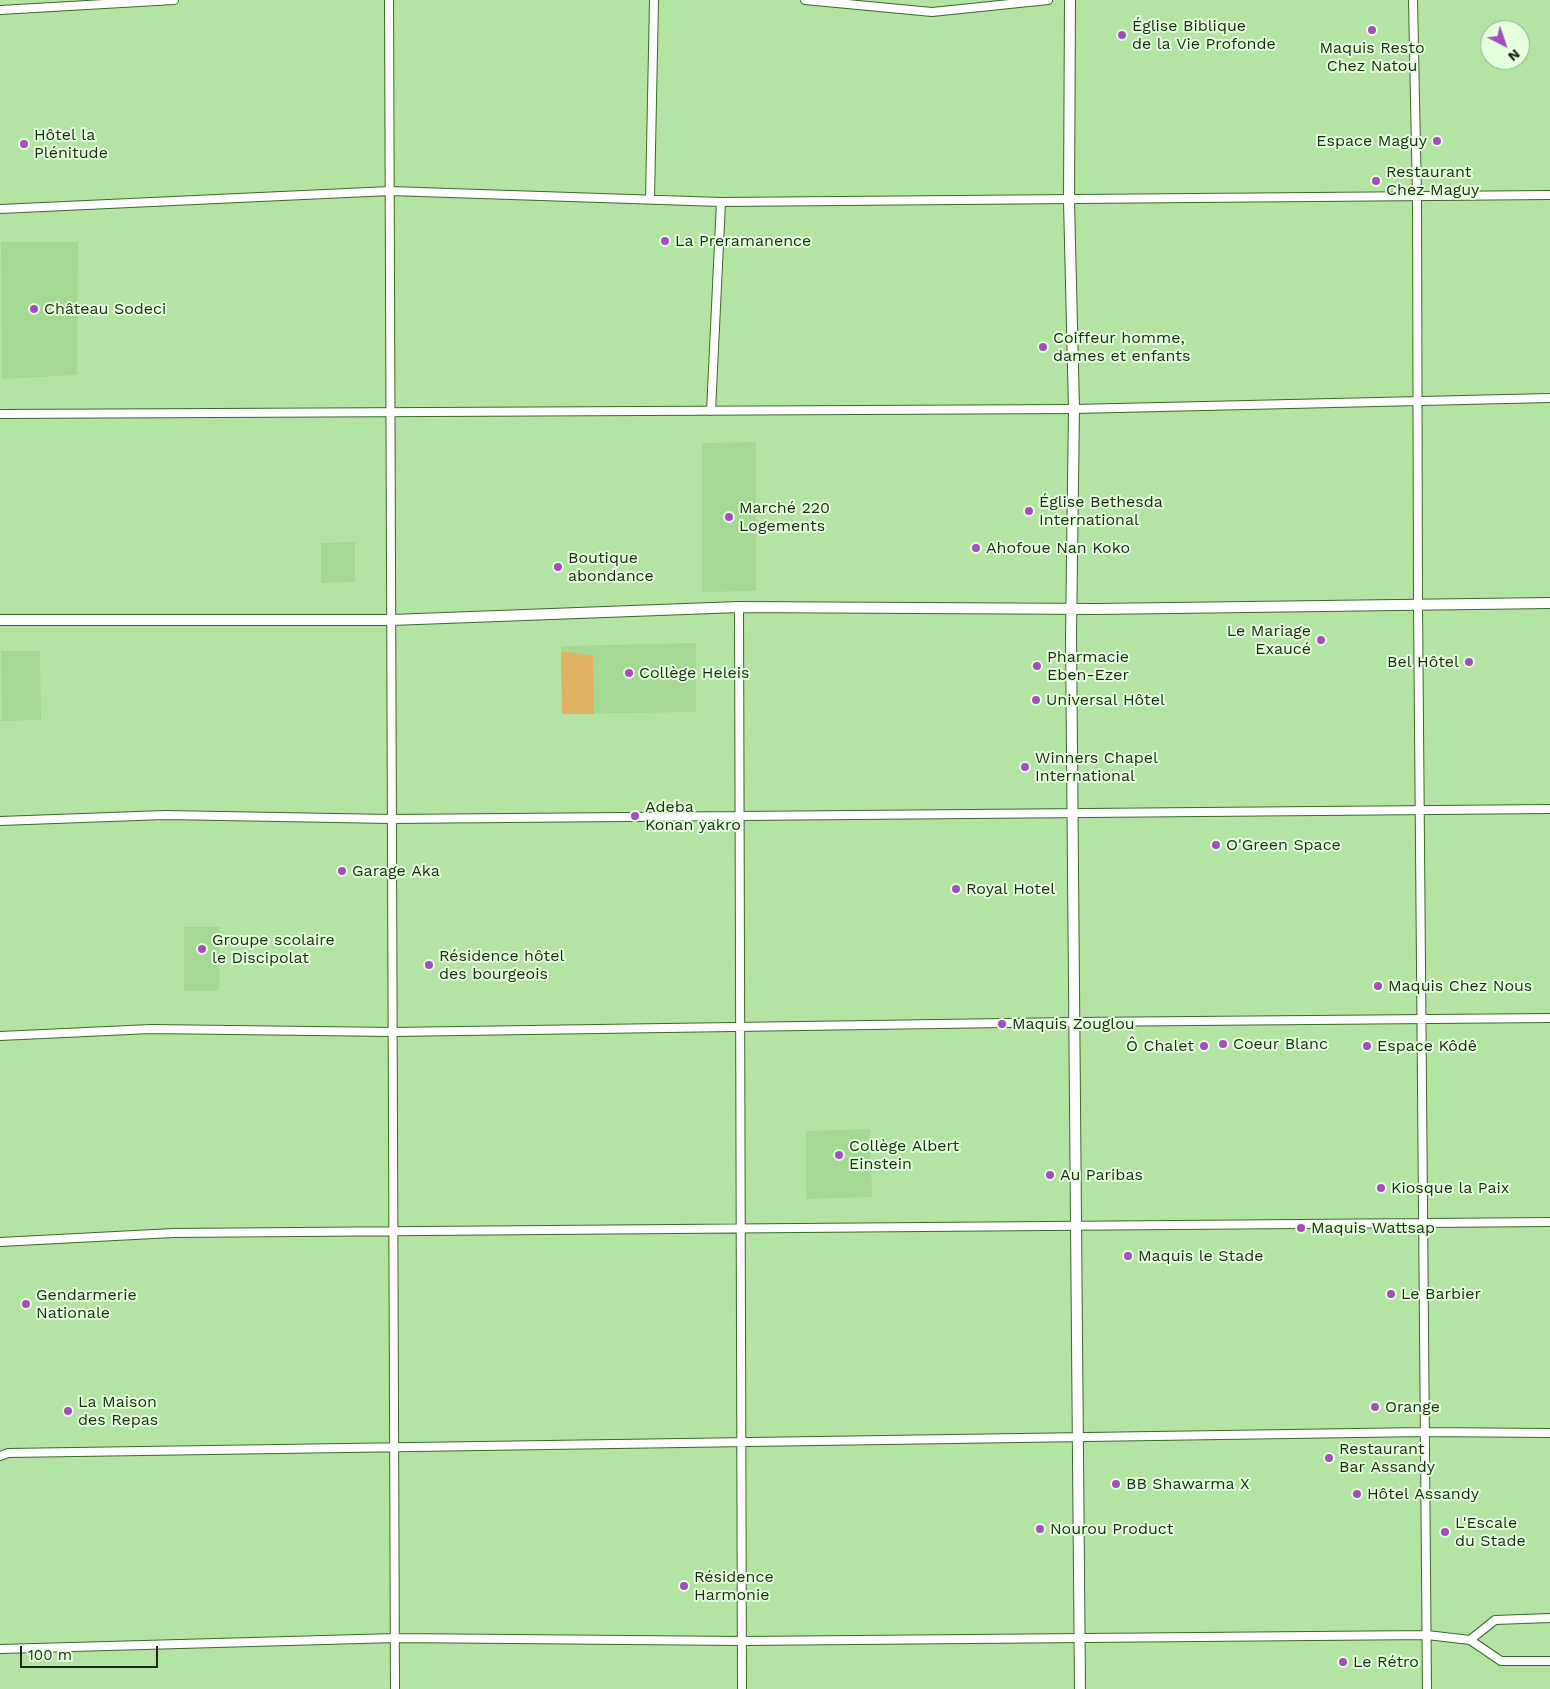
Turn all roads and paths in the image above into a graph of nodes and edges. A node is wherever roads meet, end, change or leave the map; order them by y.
1 (174, 0) edge
2 (389, 0) edge
3 (654, 0) edge
4 (805, 0) edge
5 (1048, 0) edge
6 (1070, 0) edge
7 (1413, 0) edge
8 (0, 10) edge
9 (390, 191) junction
10 (1550, 195) edge
11 (1417, 196) junction
12 (650, 200) junction
13 (1068, 200) junction
14 (722, 202) junction
15 (0, 208) edge
16 (1550, 398) edge
17 (1417, 400) junction
18 (1074, 409) junction
19 (711, 411) junction
20 (391, 412) junction
21 (0, 414) edge
22 (1550, 603) edge
23 (1418, 605) junction
24 (739, 607) junction
25 (1072, 609) junction
26 (0, 620) edge
27 (392, 620) junction
28 (1550, 809) edge
29 (1419, 811) junction
30 (1073, 813) junction
31 (738, 816) junction
32 (392, 819) junction
33 (0, 821) edge
34 (1550, 1018) edge
35 (1423, 1019) junction
36 (1074, 1022) junction
37 (739, 1027) junction
38 (393, 1032) junction
39 (0, 1036) edge
40 (1550, 1222) edge
41 (1422, 1224) junction
42 (1078, 1227) junction
43 (740, 1229) junction
44 (394, 1231) junction
45 (0, 1242) edge
46 (1424, 1432) junction
47 (1550, 1433) edge
48 (1079, 1437) junction
49 (743, 1442) junction
50 (395, 1447) junction
51 (0, 1456) edge
52 (1550, 1618) edge
53 (1427, 1635) junction
54 (396, 1638) junction
55 (1080, 1639) junction
56 (1470, 1640) junction
57 (742, 1641) junction
58 (0, 1650) edge
59 (1550, 1661) edge
60 (395, 1689) edge
61 (742, 1689) edge
62 (1080, 1689) edge
63 (1427, 1689) edge

1 - 8 street
2 - 9 street
3 - 12 street
4 - 5 street
6 - 13 street
7 - 11 street
9 - 12 street
9 - 15 street
9 - 20 street
10 - 11 street
11 - 13 street
11 - 17 street
12 - 14 street
13 - 14 street
13 - 18 street
14 - 19 street
16 - 17 street
17 - 18 street
17 - 23 street
18 - 19 street
18 - 25 street
19 - 20 street
20 - 21 street
20 - 27 street
22 - 23 street
23 - 25 street
23 - 29 street
24 - 25 street
24 - 27 street
24 - 31 street
25 - 30 street
26 - 27 street
27 - 32 street
28 - 29 street
29 - 30 street
29 - 35 street
30 - 31 street
30 - 36 street
31 - 32 street
31 - 37 street
32 - 33 street
32 - 38 street
34 - 35 street
35 - 36 street
35 - 41 street
36 - 37 street
36 - 42 street
37 - 38 street
37 - 43 street
38 - 39 street
38 - 44 street
40 - 41 street
41 - 42 street
41 - 46 street
42 - 43 street
42 - 48 street
43 - 44 street
43 - 49 street
44 - 45 street
44 - 50 street
46 - 47 street
46 - 48 street
46 - 53 street
48 - 49 street
48 - 55 street
49 - 50 street
49 - 57 street
50 - 51 street
50 - 54 street
52 - 56 street
53 - 55 street
53 - 56 street
53 - 63 street
54 - 57 street
54 - 58 street
54 - 60 street
55 - 57 street
55 - 62 street
56 - 59 street
57 - 61 street

